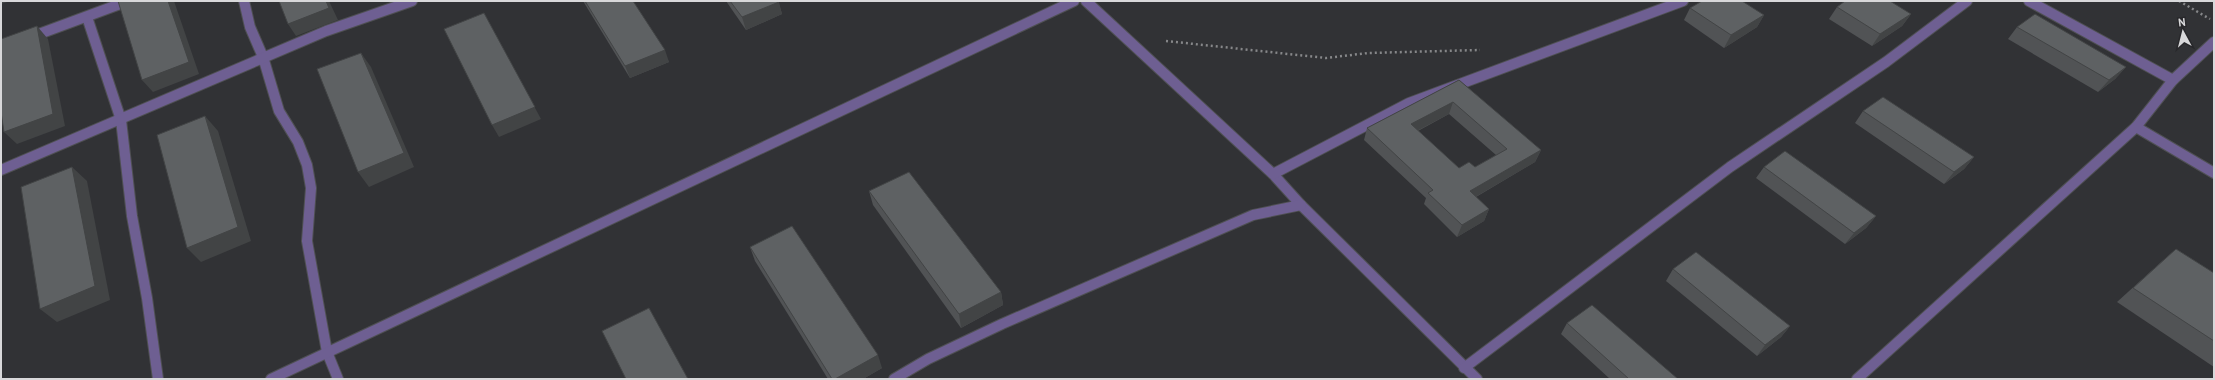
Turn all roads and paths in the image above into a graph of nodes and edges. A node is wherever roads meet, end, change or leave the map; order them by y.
1 (128, 1) edge
2 (244, 1) edge
3 (412, 1) edge
4 (1074, 1) edge
5 (1086, 1) edge
6 (1683, 1) edge
7 (1967, 1) edge
8 (2029, 1) edge
9 (2179, 1) edge
10 (87, 17) junction
11 (2214, 22) edge
12 (1126, 36) junction
13 (22, 40) edge
14 (2214, 42) edge
15 (1484, 49) dead end
16 (263, 57) junction
17 (2173, 80) junction
18 (121, 120) junction
19 (2136, 127) junction
20 (1, 170) edge
21 (2214, 173) edge
22 (1273, 174) junction
23 (1301, 205) junction
24 (327, 352) junction
25 (1464, 368) junction
26 (158, 379) edge
27 (271, 379) edge
28 (338, 379) edge
29 (894, 379) edge
30 (1477, 379) edge
31 (1857, 379) edge

1 - 10 street
2 - 16 street
3 - 16 street
4 - 24 street
5 - 12 street
6 - 22 street
7 - 25 street
8 - 17 street
9 - 11 path
10 - 13 street
10 - 18 street
12 - 15 path
12 - 22 street
14 - 17 street
16 - 18 street
16 - 24 street
17 - 19 street
18 - 20 street
18 - 26 street
19 - 21 street
19 - 31 street
22 - 23 street
23 - 25 street
23 - 29 street
24 - 27 street
24 - 28 street
25 - 30 street

